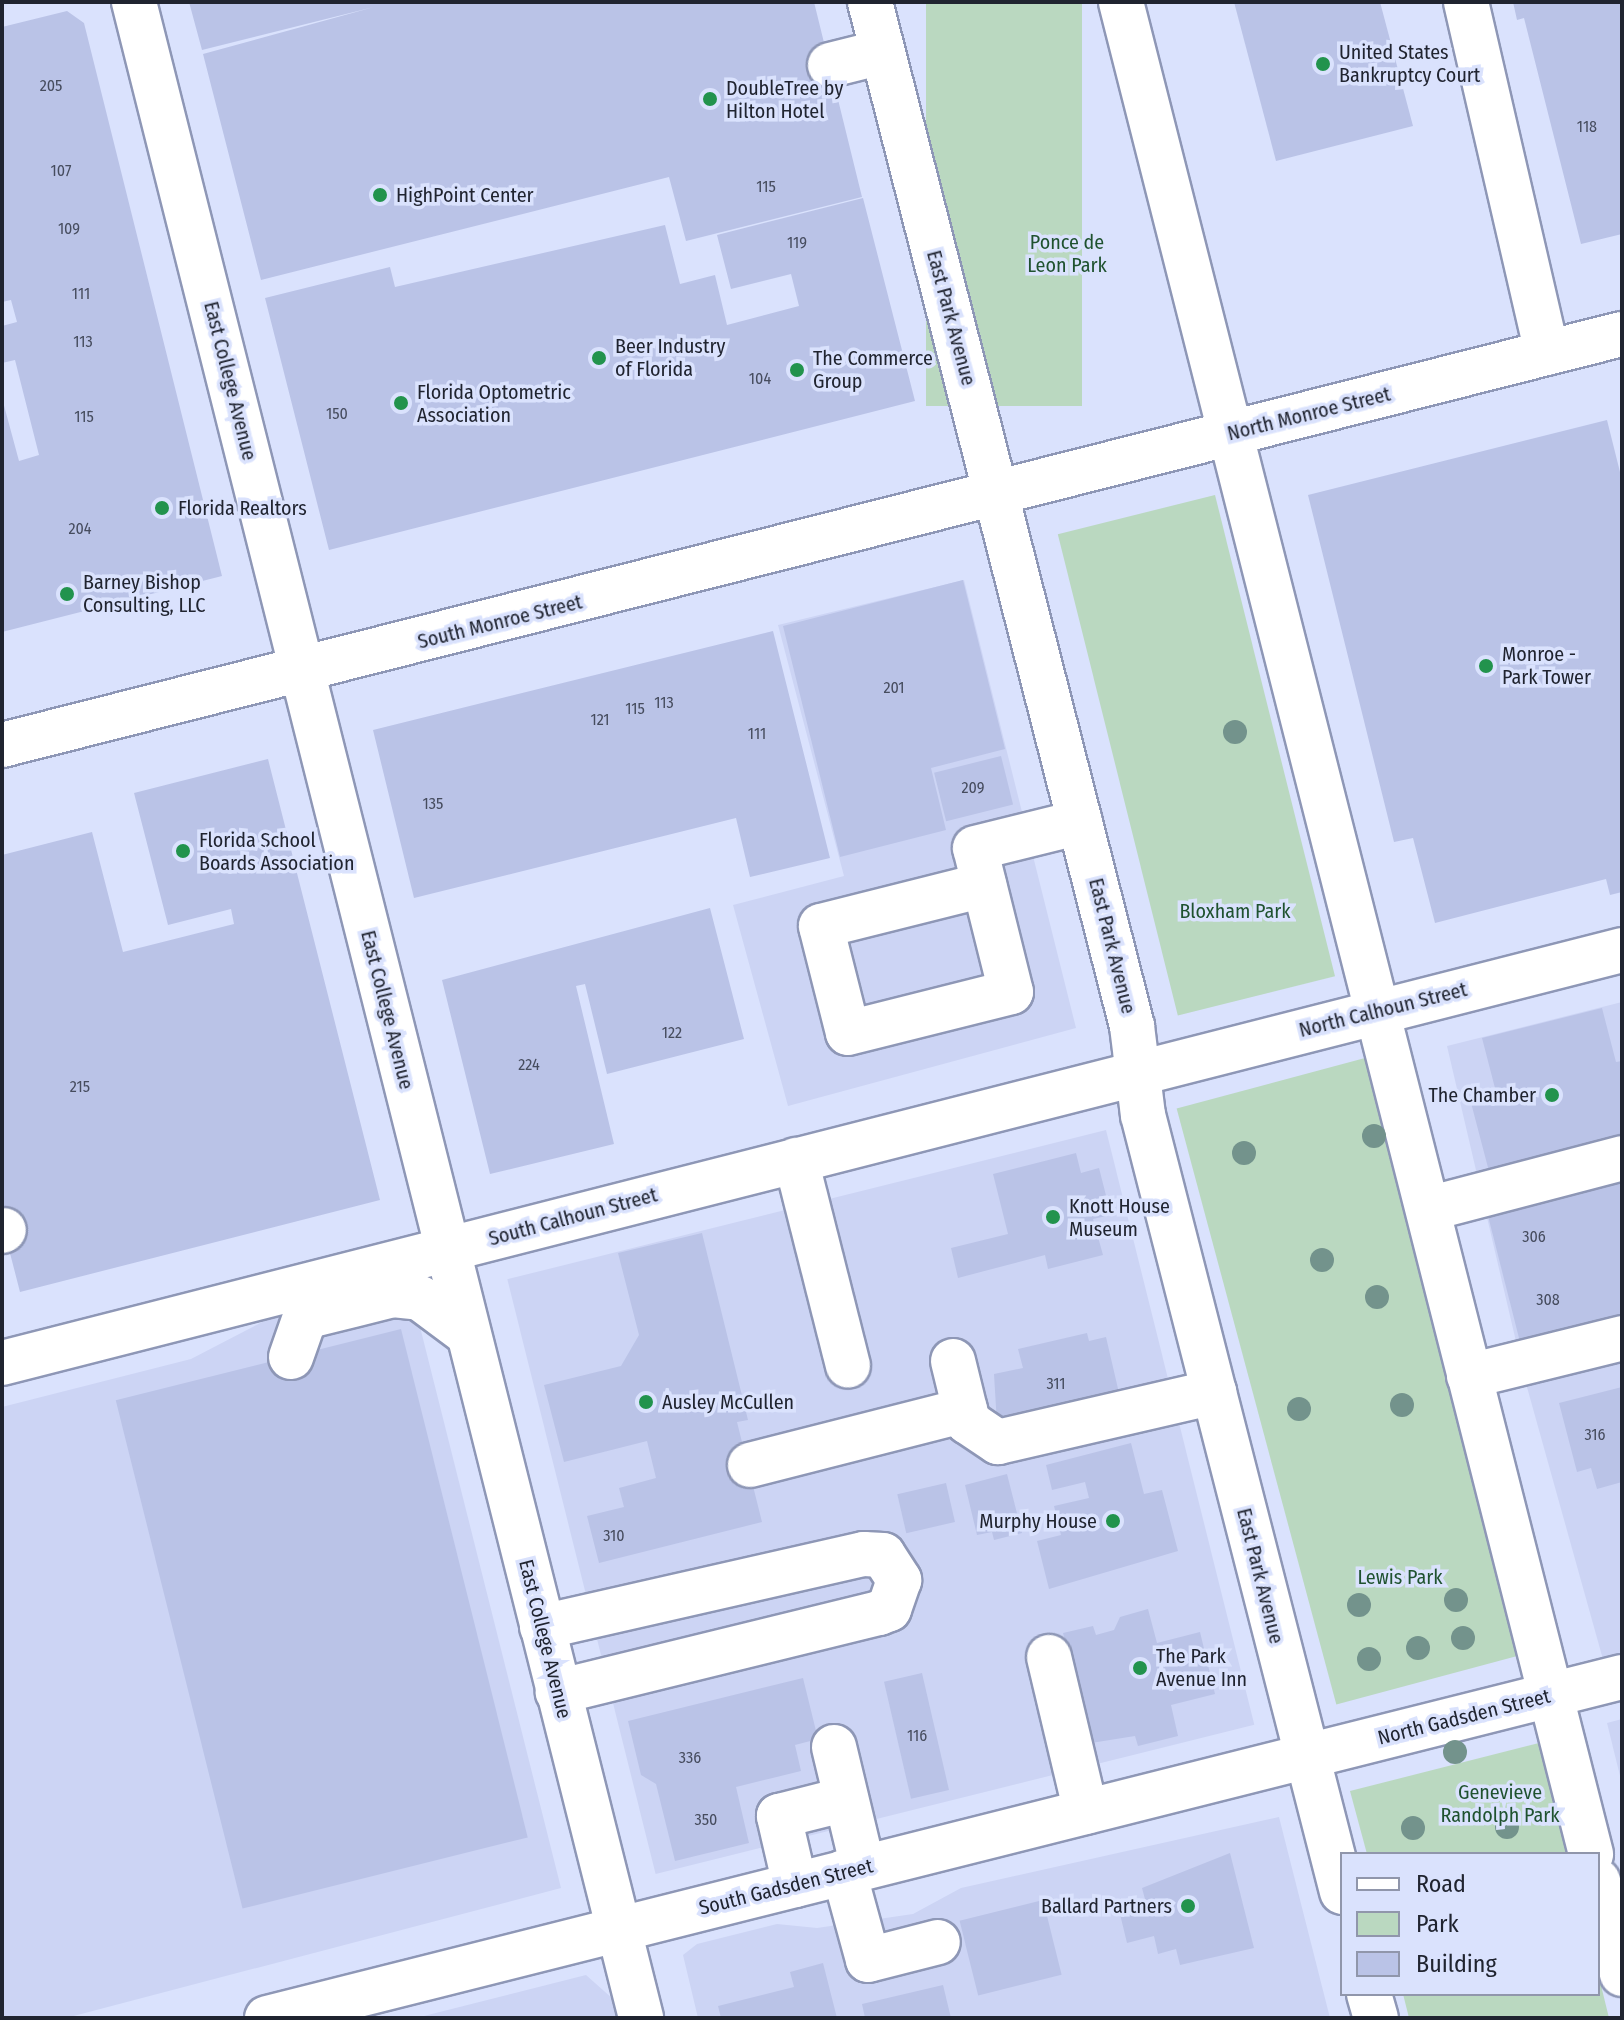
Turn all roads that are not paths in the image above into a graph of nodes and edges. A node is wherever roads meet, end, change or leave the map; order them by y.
1 (134, 2) edge
2 (870, 2) edge
3 (1121, 2) edge
4 (1466, 2) edge
5 (882, 52) junction
6 (830, 65) dead end
7 (1622, 334) edge
8 (1547, 353) junction
9 (1229, 435) junction
10 (996, 494) junction
11 (303, 672) junction
12 (2, 745) edge
13 (1080, 822) junction
14 (984, 885) junction
15 (1622, 950) edge
16 (1378, 1011) junction
17 (1143, 1069) junction
18 (1622, 1158) edge
19 (796, 1160) junction
20 (1428, 1209) junction
21 (447, 1250) junction
22 (467, 1333) junction
23 (1622, 1338) edge
24 (291, 1357) dead end
25 (953, 1361) dead end
26 (2, 1363) edge
27 (848, 1366) dead end
28 (1469, 1376) junction
29 (1214, 1392) junction
30 (965, 1410) junction
31 (750, 1465) dead end
32 (542, 1627) junction
33 (1049, 1657) dead end
34 (1622, 1677) edge
35 (558, 1692) junction
36 (1550, 1695) junction
37 (834, 1747) dead end
38 (1306, 1756) junction
39 (846, 1799) junction
40 (1086, 1812) junction
41 (1590, 1852) edge
42 (854, 1870) junction
43 (1340, 1884) edge
44 (795, 1885) junction
45 (1600, 1889) edge
46 (618, 1929) junction
47 (938, 1942) dead end
48 (1622, 1974) edge
49 (1370, 1996) edge
50 (267, 2018) edge
51 (641, 2018) edge
52 (1376, 2018) edge

1 - 11 street, East College Avenue
2 - 5 street, East Park Avenue
3 - 9 street
4 - 8 street
5 - 6 street
5 - 10 street, East Park Avenue
7 - 8 street, North Monroe Street
8 - 9 street, North Monroe Street
9 - 10 street, North Monroe Street
9 - 16 street
10 - 11 street, South Monroe Street
10 - 13 street, East Park Avenue
11 - 12 street, South Monroe Street
11 - 21 street, East College Avenue
13 - 14 street
13 - 17 street, East Park Avenue
14 - 14 street
15 - 16 street, North Calhoun Street
16 - 17 street, North Calhoun Street
16 - 20 street
17 - 19 street, South Calhoun Street
17 - 29 street, East Park Avenue
18 - 20 street
19 - 21 street, South Calhoun Street
19 - 27 street
20 - 28 street
21 - 22 street, East College Avenue
21 - 26 street, South Calhoun Street
22 - 24 street
22 - 32 street, East College Avenue
23 - 28 street
25 - 30 street
28 - 36 street
29 - 30 street
29 - 38 street, East Park Avenue
30 - 31 street
32 - 35 street, East College Avenue
32 - 35 street
33 - 40 street
34 - 36 street, North Gadsden Street
35 - 46 street, East College Avenue
36 - 38 street, North Gadsden Street
36 - 41 street
37 - 39 street
38 - 40 street, South Gadsden Street
38 - 43 street, East Park Avenue
39 - 42 street
39 - 44 street
40 - 42 street, South Gadsden Street
42 - 44 street, South Gadsden Street
42 - 47 street
44 - 46 street, South Gadsden Street
45 - 48 street
46 - 50 street, South Gadsden Street
46 - 51 street, East College Avenue
49 - 52 street

